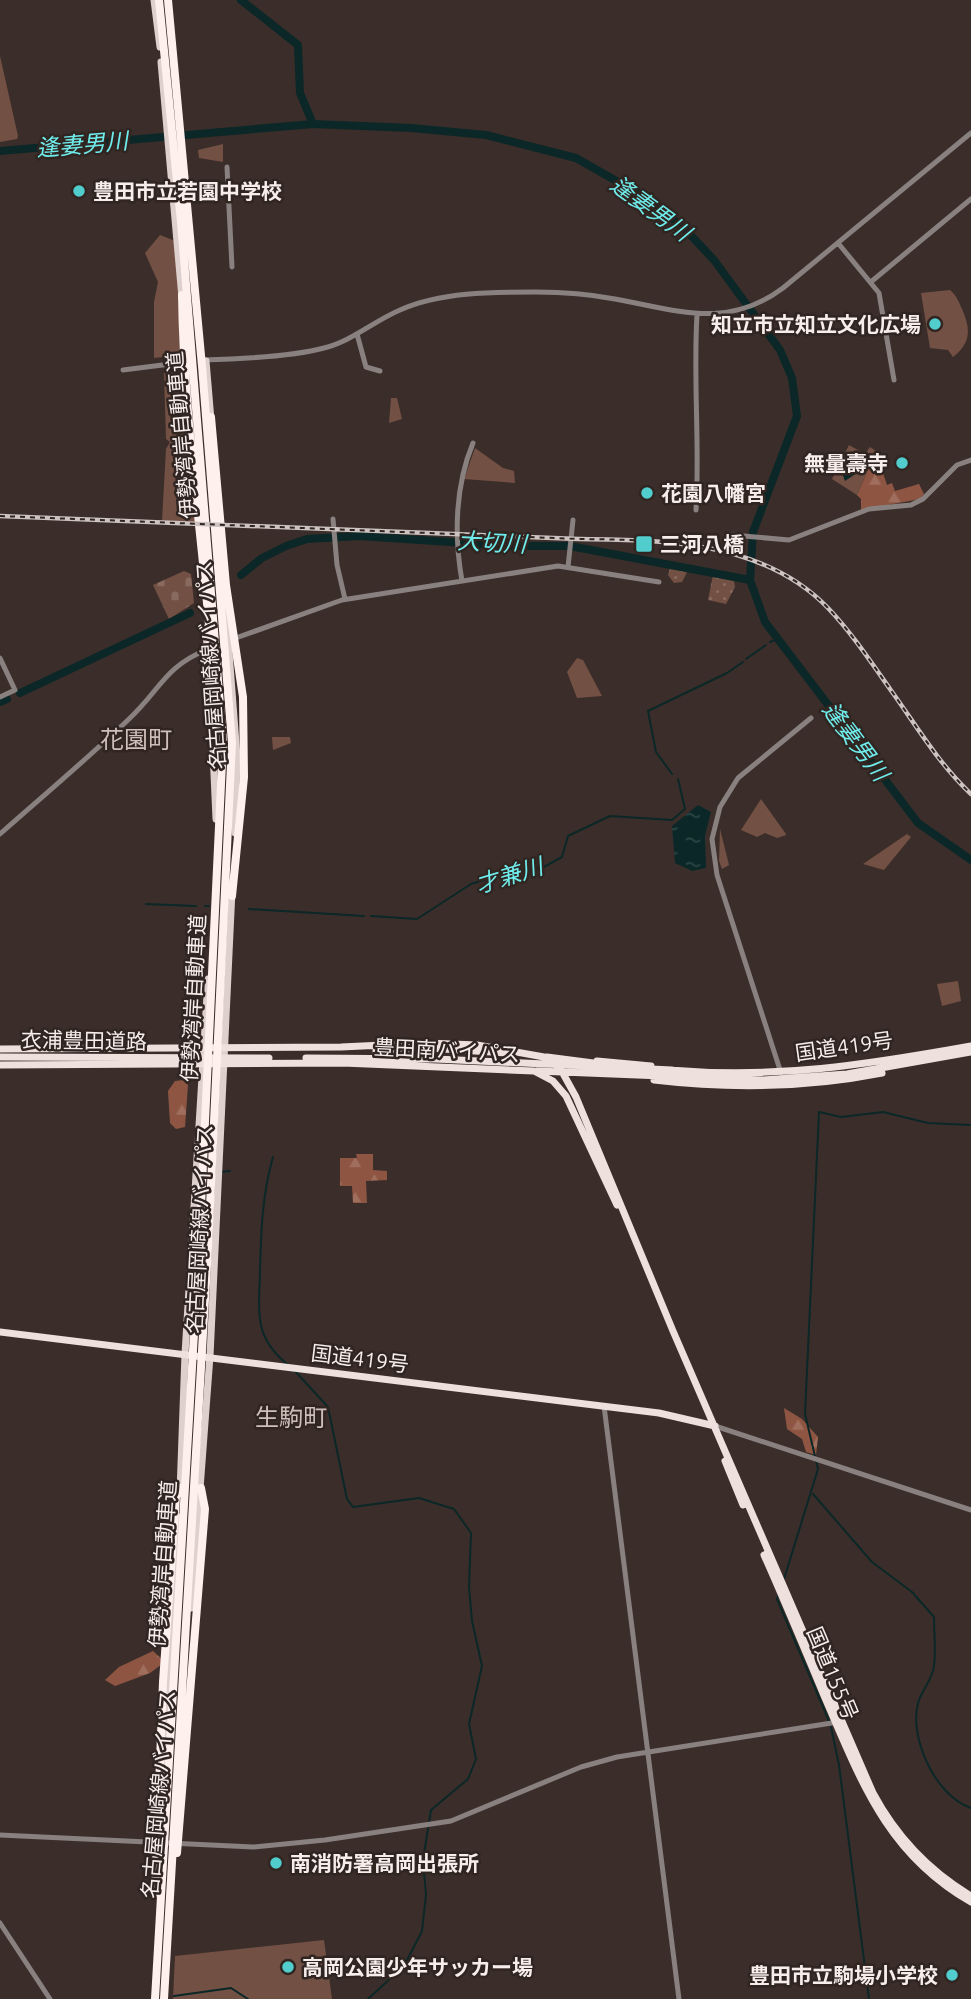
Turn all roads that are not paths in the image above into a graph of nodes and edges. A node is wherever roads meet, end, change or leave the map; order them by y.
1 (156, 0) edge
2 (170, 0) edge
3 (971, 133) edge
4 (227, 167) dead end
5 (971, 200) edge
6 (181, 222) junction
7 (838, 243) junction
8 (232, 267) dead end
9 (872, 281) junction
10 (697, 315) junction
11 (357, 334) junction
12 (186, 362) junction
13 (204, 362) junction
14 (123, 370) dead end
15 (380, 371) dead end
16 (894, 380) dead end
17 (473, 443) dead end
18 (971, 460) edge
19 (696, 510) dead end
20 (334, 519) dead end
21 (573, 520) dead end
22 (735, 535) dead end
23 (218, 538) junction
24 (204, 544) junction
25 (568, 566) junction
26 (462, 581) junction
27 (659, 582) dead end
28 (345, 599) junction
29 (232, 640) junction
30 (207, 650) junction
31 (0, 657) edge
32 (0, 697) edge
33 (811, 718) dead end
34 (0, 834) edge
35 (216, 835) junction
36 (237, 840) junction
37 (232, 896) joint
38 (213, 899) joint
39 (971, 1044) edge
40 (320, 1048) junction
41 (0, 1049) edge
42 (204, 1049) junction
43 (226, 1049) junction
44 (971, 1053) edge
45 (9, 1059) junction
46 (0, 1061) edge
47 (344, 1063) junction
48 (203, 1064) junction
49 (225, 1064) junction
50 (557, 1065) junction
51 (672, 1070) junction
52 (578, 1074) junction
53 (642, 1075) junction
54 (780, 1076) junction
55 (567, 1077) junction
56 (550, 1079) junction
57 (817, 1083) junction
58 (733, 1086) junction
59 (573, 1090) junction
60 (0, 1332) edge
61 (185, 1354) junction
62 (210, 1356) junction
63 (604, 1406) junction
64 (712, 1425) junction
65 (180, 1488) junction
66 (201, 1488) junction
67 (971, 1510) edge
68 (839, 1722) junction
69 (648, 1752) junction
70 (0, 1835) edge
71 (159, 1844) junction
72 (170, 1845) junction
73 (971, 1896) edge
74 (971, 1902) edge
75 (0, 1923) edge
76 (167, 1942) junction
77 (158, 1950) junction
78 (50, 1999) edge
79 (153, 1999) edge
80 (162, 1999) edge
81 (679, 1999) edge

1 - 6 highway, 伊勢湾岸自動車道
1 - 12 main road, 名古屋岡崎線バイパス
2 - 13 highway, 伊勢湾岸自動車道
2 - 13 main road, 名古屋岡崎線バイパス
3 - 7 street
4 - 8 street
5 - 9 street
6 - 35 highway
6 - 77 highway, 伊勢湾岸自動車道
7 - 9 street
7 - 10 street
9 - 16 street
10 - 11 street
10 - 19 street
11 - 13 street
11 - 15 street
12 - 13 street
12 - 14 street
12 - 24 main road, 名古屋岡崎線バイパス
13 - 23 main road, 名古屋岡崎線バイパス
13 - 36 highway
13 - 76 highway, 伊勢湾岸自動車道
17 - 26 street
18 - 22 street
20 - 28 street
21 - 25 street
23 - 29 main road
23 - 36 main road, 名古屋岡崎線バイパス
24 - 30 main road
24 - 35 main road, 名古屋岡崎線バイパス
25 - 26 street
25 - 27 street
26 - 28 street
28 - 29 street
29 - 30 street
29 - 36 main road
30 - 34 street
30 - 35 main road
31 - 32 street
33 - 54 street
35 - 38 highway
36 - 37 highway
37 - 43 main road, 名古屋岡崎線バイパス
38 - 42 main road, 名古屋岡崎線バイパス
39 - 51 highway, 衣浦豊田道路
39 - 54 highway, 国道419号
40 - 43 highway
40 - 50 highway, 豊田南バイパス
40 - 51 highway, 衣浦豊田道路
41 - 42 highway
42 - 43 highway
42 - 48 main road, 名古屋岡崎線バイパス
43 - 49 main road, 名古屋岡崎線バイパス
44 - 53 highway, 衣浦豊田道路
44 - 57 highway, 国道419号
45 - 46 highway, 衣浦豊田道路
45 - 51 highway, 衣浦豊田道路
45 - 53 highway, 衣浦豊田道路
46 - 48 highway, 豊田南バイパス
47 - 49 highway, 豊田南バイパス
47 - 53 highway, 衣浦豊田道路
47 - 56 highway, 豊田南バイパス
48 - 49 highway, 豊田南バイパス
48 - 61 main road, 名古屋岡崎線バイパス
49 - 62 main road, 名古屋岡崎線バイパス
50 - 54 highway, 国道419号
50 - 55 highway, 豊田南バイパス
52 - 55 highway, 国道419号
52 - 58 highway, 国道419号
52 - 59 highway
54 - 57 highway
54 - 58 highway
55 - 56 highway, 国道419号
55 - 59 highway, 豊田南バイパス
56 - 64 highway
57 - 58 highway, 国道419号
59 - 64 highway, 豊田南バイパス
60 - 61 highway, 国道419号
61 - 62 highway, 国道419号
61 - 65 main road, 名古屋岡崎線バイパス
62 - 63 highway, 国道419号
62 - 66 main road, 名古屋岡崎線バイパス
63 - 64 highway, 国道419号
63 - 69 street
64 - 67 street
64 - 68 highway, 国道155号
65 - 71 main road, 名古屋岡崎線バイパス
65 - 77 highway
66 - 72 main road, 名古屋岡崎線バイパス
66 - 76 highway
68 - 69 street
68 - 73 highway, 国道155号
68 - 74 highway, 国道155号
69 - 72 street
69 - 81 street
70 - 71 street
71 - 72 street
71 - 79 main road, 名古屋岡崎線バイパス
72 - 80 main road, 名古屋岡崎線バイパス
75 - 78 street
76 - 80 highway, 伊勢湾岸自動車道
77 - 79 highway, 伊勢湾岸自動車道

